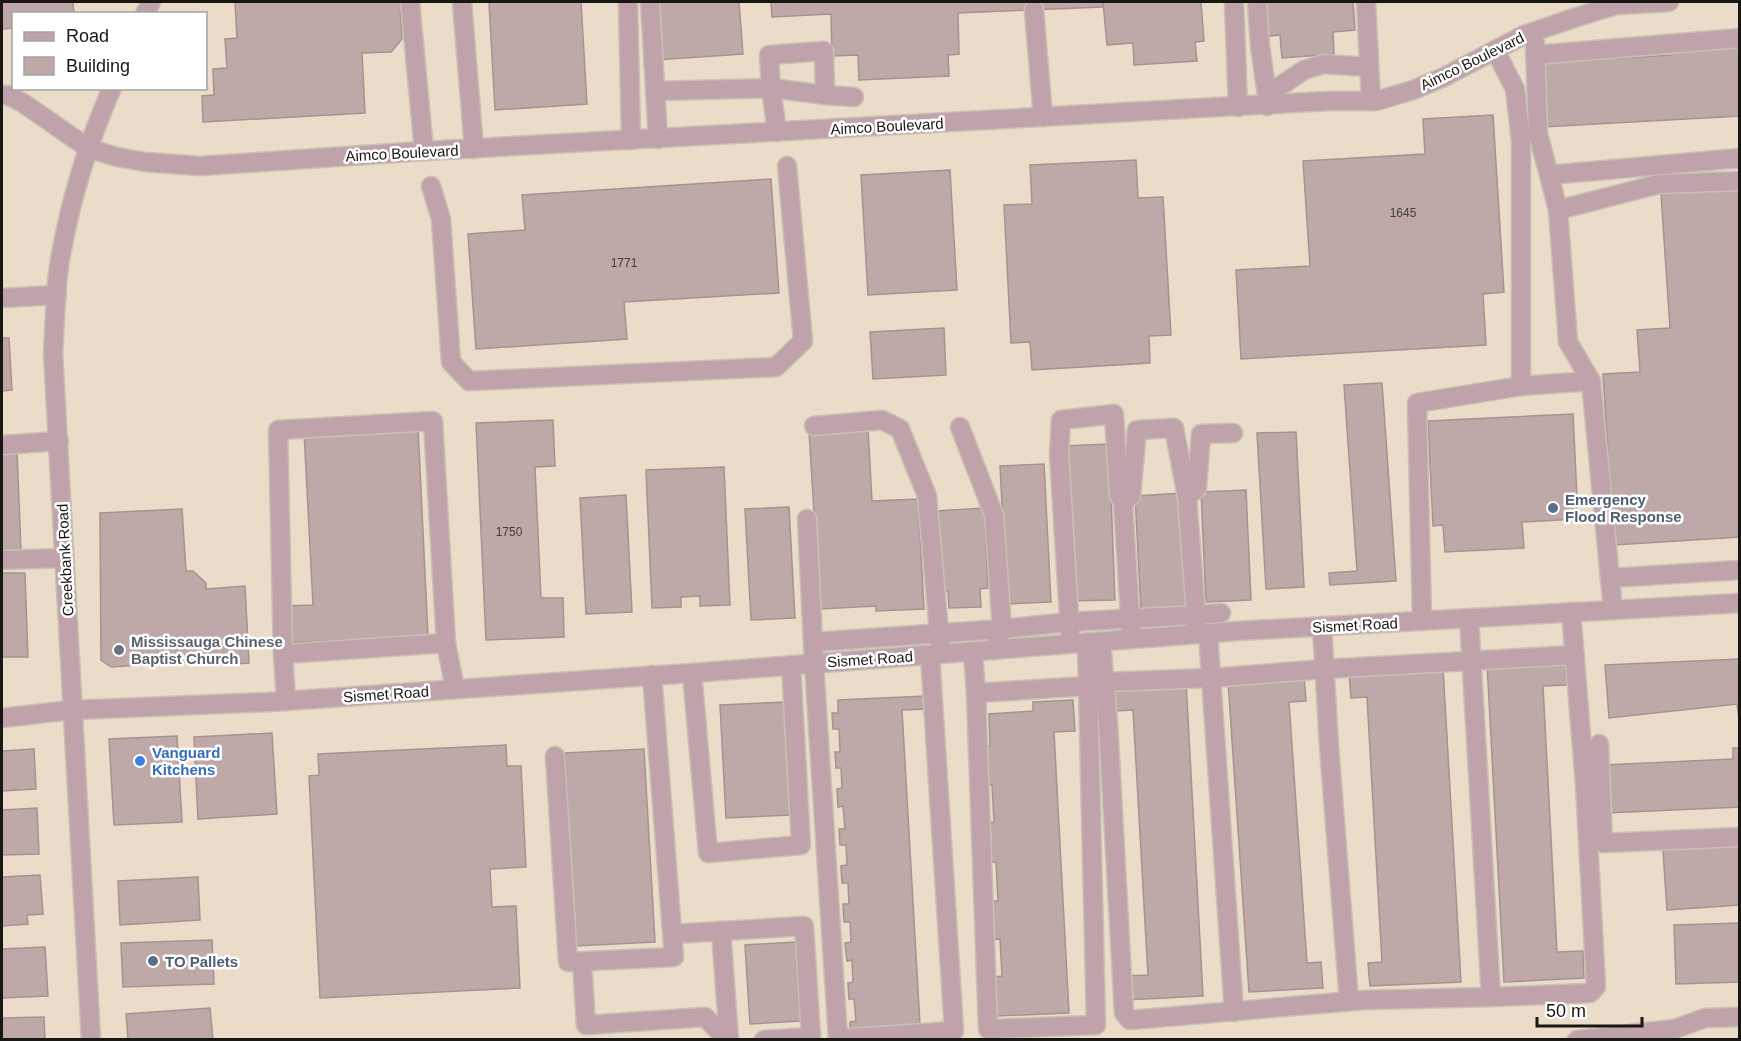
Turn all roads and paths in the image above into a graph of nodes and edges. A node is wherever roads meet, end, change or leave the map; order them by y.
1 (410, 2) edge
2 (462, 2) edge
3 (628, 2) edge
4 (650, 2) edge
5 (1234, 2) edge
6 (1257, 2) edge
7 (1366, 2) edge
8 (1669, 2) edge
9 (1034, 10) dead end
10 (1534, 32) junction
11 (1740, 38) edge
12 (1495, 50) junction
13 (1535, 56) junction
14 (1369, 67) junction
15 (771, 88) junction
16 (111, 90) edge
17 (655, 91) junction
18 (2, 95) edge
19 (825, 95) junction
20 (854, 97) dead end
21 (1267, 100) junction
22 (1371, 101) junction
23 (1238, 107) junction
24 (1043, 117) junction
25 (777, 132) junction
26 (658, 139) junction
27 (631, 140) junction
28 (88, 148) junction
29 (474, 149) junction
30 (424, 151) junction
31 (1740, 158) edge
32 (787, 166) dead end
33 (1550, 175) junction
34 (1740, 181) edge
35 (432, 186) dead end
36 (1558, 210) junction
37 (57, 295) junction
38 (2, 298) edge
39 (1591, 381) junction
40 (1521, 386) junction
41 (814, 426) dead end
42 (960, 427) dead end
43 (1233, 433) dead end
44 (59, 441) junction
45 (2, 444) edge
46 (1187, 497) junction
47 (1123, 503) junction
48 (807, 519) dead end
49 (64, 558) junction
50 (2, 560) edge
51 (1740, 570) edge
52 (1610, 578) junction
53 (1740, 603) edge
54 (1613, 610) junction
55 (1571, 612) junction
56 (1221, 613) dead end
57 (1196, 615) junction
58 (1469, 618) junction
59 (1131, 620) junction
60 (1422, 621) junction
61 (1069, 622) junction
62 (1322, 626) junction
63 (1002, 629) junction
64 (939, 633) junction
65 (1202, 634) junction
66 (881, 638) junction
67 (1132, 639) junction
68 (814, 642) junction
69 (446, 643) junction
70 (1086, 643) junction
71 (995, 650) junction
72 (973, 652) junction
73 (283, 654) junction
74 (935, 654) junction
75 (1575, 655) junction
76 (884, 658) junction
77 (1470, 661) junction
78 (814, 664) junction
79 (790, 665) junction
80 (1325, 669) junction
81 (692, 673) junction
82 (652, 675) junction
83 (1211, 678) junction
84 (1096, 684) junction
85 (455, 689) junction
86 (976, 693) junction
87 (286, 700) junction
88 (72, 710) junction
89 (2, 718) edge
90 (1599, 744) dead end
91 (555, 756) dead end
92 (1740, 837) edge
93 (721, 931) junction
94 (673, 934) junction
95 (582, 962) junction
96 (1491, 997) junction
97 (1349, 1002) junction
98 (1234, 1012) junction
99 (1740, 1017) edge
100 (1676, 1034) edge
101 (91, 1040) edge
102 (728, 1040) edge
103 (764, 1040) edge
104 (1577, 1040) edge

1 - 30 street
2 - 29 street
3 - 27 street
4 - 17 street
5 - 23 street
6 - 21 street
7 - 14 street
8 - 10 street, Aimco Boulevard
9 - 24 street
10 - 12 street, Aimco Boulevard
10 - 13 street
11 - 13 street
12 - 22 street, Aimco Boulevard
12 - 40 street
13 - 33 street
14 - 21 street
14 - 22 street
15 - 17 street
15 - 19 street
15 - 19 street
15 - 25 street
16 - 28 street, Creekbank Road
17 - 26 street
18 - 28 street, Aimco Boulevard
19 - 20 street
21 - 22 street, Aimco Boulevard
21 - 23 street, Aimco Boulevard
23 - 24 street, Aimco Boulevard
24 - 25 street, Aimco Boulevard
25 - 26 street, Aimco Boulevard
26 - 27 street, Aimco Boulevard
27 - 29 street, Aimco Boulevard
28 - 30 street, Aimco Boulevard
28 - 37 street, Creekbank Road
29 - 30 street, Aimco Boulevard
31 - 33 street
32 - 35 street
33 - 36 street
34 - 36 street
36 - 39 street
37 - 38 street
37 - 44 street, Creekbank Road
39 - 40 street
39 - 52 street
40 - 60 street
41 - 64 street
42 - 63 street
43 - 46 street
44 - 45 street
44 - 49 street, Creekbank Road
46 - 47 street
46 - 57 street
47 - 59 street
47 - 61 street
48 - 68 street
49 - 50 street
49 - 88 street, Creekbank Road
51 - 52 street
52 - 54 street
53 - 54 street, Sismet Road
54 - 55 street, Sismet Road
55 - 58 street, Sismet Road
55 - 75 street
56 - 57 street
57 - 59 street
57 - 65 street
58 - 60 street, Sismet Road
58 - 77 street
59 - 61 street
59 - 67 street
60 - 62 street, Sismet Road
61 - 63 street
61 - 70 street
62 - 65 street, Sismet Road
62 - 80 street
63 - 64 street
63 - 71 street
64 - 66 street
64 - 74 street
65 - 67 street, Sismet Road
65 - 83 street
66 - 68 street
66 - 76 street
67 - 70 street, Sismet Road
68 - 78 street
69 - 73 street
69 - 73 street
69 - 85 street
70 - 71 street, Sismet Road
70 - 84 street
71 - 72 street, Sismet Road
72 - 74 street, Sismet Road
72 - 86 street
73 - 87 street
74 - 76 street, Sismet Road
74 - 78 street
75 - 77 street
75 - 96 street
76 - 78 street, Sismet Road
77 - 80 street
77 - 96 street
78 - 79 street, Sismet Road
79 - 81 street, Sismet Road
79 - 81 street
80 - 83 street
80 - 97 street
81 - 82 street, Sismet Road
82 - 85 street, Sismet Road
82 - 94 street
83 - 84 street
83 - 98 street
84 - 86 street
84 - 86 street
84 - 98 street
85 - 87 street, Sismet Road
87 - 88 street, Sismet Road
88 - 89 street, Sismet Road
88 - 101 street, Creekbank Road
90 - 92 street
91 - 95 street
93 - 94 street
93 - 102 street
93 - 103 street
94 - 95 street
95 - 102 street
96 - 97 street
97 - 98 street
99 - 100 street
100 - 104 street

